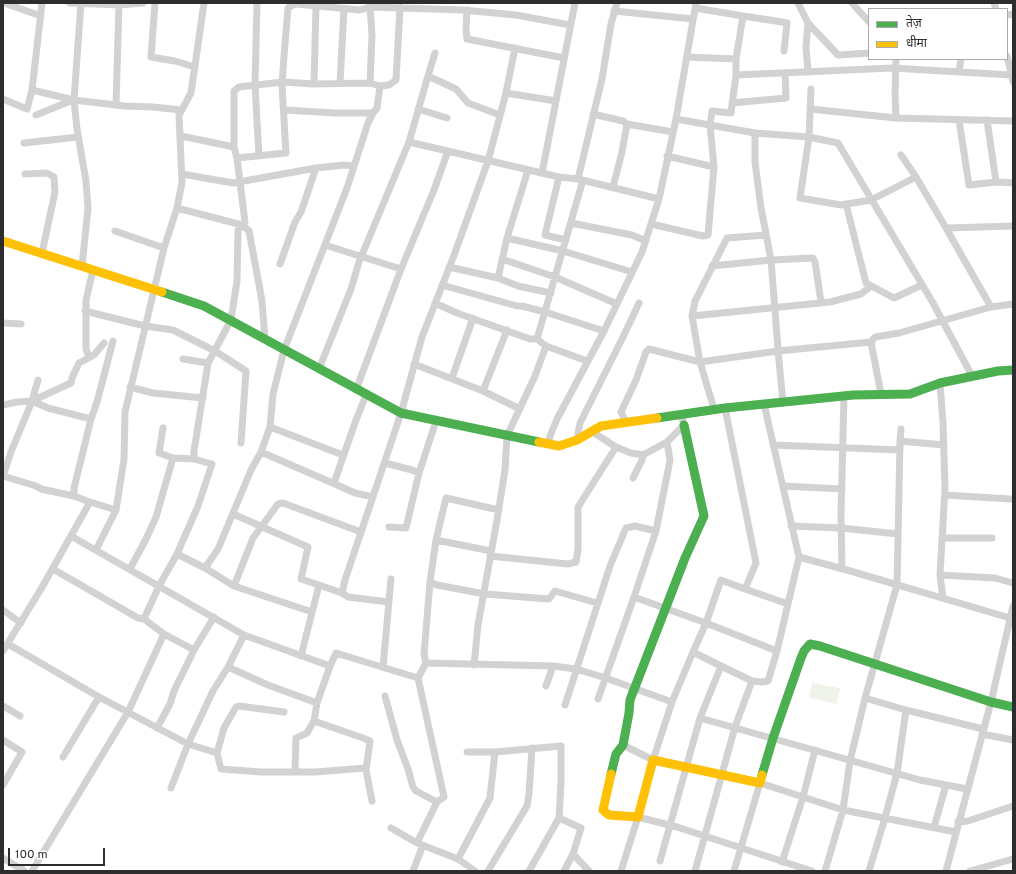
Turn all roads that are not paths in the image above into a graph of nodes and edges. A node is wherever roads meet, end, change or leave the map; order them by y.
1 (4, 3) edge
2 (42, 3) edge
3 (70, 3) edge
4 (81, 3) edge
5 (143, 3) edge
6 (155, 3) edge
7 (204, 3) edge
8 (256, 3) edge
9 (575, 3) edge
10 (617, 3) edge
11 (798, 3) edge
12 (852, 3) edge
13 (119, 4) edge
14 (296, 4) edge
15 (370, 5) edge
16 (696, 5) edge
17 (316, 6) junction
18 (400, 7) junction
19 (464, 8) edge
20 (344, 9) junction
21 (614, 11) junction
22 (41, 16) junction
23 (743, 16) junction
24 (866, 16) edge
25 (693, 19) junction
26 (808, 23) junction
27 (570, 26) junction
28 (516, 48) junction
29 (784, 51) dead end
30 (435, 53) dead end
31 (868, 53) edge
32 (687, 57) junction
33 (564, 58) junction
34 (736, 59) junction
35 (896, 60) edge
36 (961, 60) edge
37 (1008, 60) edge
38 (195, 67) junction
39 (895, 68) junction
40 (808, 72) junction
41 (959, 72) junction
42 (786, 73) junction
43 (736, 75) junction
44 (428, 76) junction
45 (1012, 79) edge
46 (283, 82) junction
47 (340, 83) junction
48 (370, 83) junction
49 (314, 84) junction
50 (255, 85) junction
51 (380, 86) junction
52 (810, 88) dead end
53 (32, 90) junction
54 (506, 93) junction
55 (3, 99) edge
56 (74, 100) junction
57 (556, 102) junction
58 (732, 103) junction
59 (116, 105) junction
60 (418, 109) junction
61 (810, 109) junction
62 (182, 110) junction
63 (284, 110) junction
64 (373, 113) junction
65 (593, 114) junction
66 (36, 115) dead end
67 (500, 115) junction
68 (447, 118) dead end
69 (896, 118) junction
70 (676, 119) junction
71 (959, 120) junction
72 (987, 120) junction
73 (1013, 121) edge
74 (627, 124) junction
75 (710, 125) junction
76 (673, 132) junction
77 (755, 133) junction
78 (181, 136) junction
79 (78, 137) junction
80 (809, 137) junction
81 (409, 142) junction
82 (24, 143) dead end
83 (234, 147) junction
84 (448, 151) junction
85 (901, 155) dead end
86 (259, 156) junction
87 (667, 156) junction
88 (237, 158) junction
89 (488, 161) junction
90 (354, 166) junction
91 (714, 167) junction
92 (316, 168) junction
93 (528, 170) junction
94 (542, 173) junction
95 (24, 174) dead end
96 (182, 174) junction
97 (559, 177) junction
98 (916, 177) junction
99 (581, 179) junction
100 (240, 182) junction
101 (996, 182) junction
102 (1013, 183) edge
103 (612, 188) junction
104 (660, 199) junction
105 (872, 200) junction
106 (846, 204) junction
107 (177, 208) junction
108 (571, 223) junction
109 (651, 224) junction
110 (242, 225) junction
111 (1013, 226) edge
112 (946, 228) junction
113 (115, 231) dead end
114 (766, 235) junction
115 (507, 238) junction
116 (566, 240) junction
117 (3, 241) edge
118 (646, 241) junction
119 (325, 245) junction
120 (164, 248) junction
121 (563, 251) junction
122 (42, 253) junction
123 (361, 257) junction
124 (502, 259) junction
125 (771, 260) junction
126 (280, 264) dead end
127 (82, 266) junction
128 (712, 266) junction
129 (449, 267) junction
130 (93, 270) junction
131 (401, 270) junction
132 (632, 272) junction
133 (556, 277) junction
134 (498, 278) junction
135 (442, 285) junction
136 (922, 285) junction
137 (871, 286) junction
138 (154, 289) junction
139 (551, 293) junction
140 (821, 302) junction
141 (435, 303) junction
142 (639, 303) dead end
143 (617, 304) junction
144 (1013, 304) edge
145 (776, 306) junction
146 (991, 308) junction
147 (85, 310) junction
148 (545, 312) junction
149 (692, 316) junction
150 (473, 318) junction
151 (231, 320) junction
152 (943, 322) junction
153 (3, 323) edge
154 (21, 324) dead end
155 (145, 326) junction
156 (506, 330) junction
157 (604, 331) junction
158 (265, 339) junction
159 (537, 339) junction
160 (113, 341) dead end
161 (871, 342) junction
162 (104, 343) dead end
163 (546, 346) junction
164 (215, 350) junction
165 (284, 350) junction
166 (778, 351) junction
167 (89, 357) junction
168 (183, 359) dead end
169 (587, 361) junction
170 (700, 362) junction
171 (208, 364) junction
172 (414, 364) junction
173 (319, 369) junction
174 (1013, 370) edge
175 (972, 376) junction
176 (452, 378) junction
177 (38, 380) dead end
178 (940, 383) junction
179 (130, 387) junction
180 (356, 390) junction
181 (483, 391) junction
182 (881, 394) junction
183 (366, 395) junction
184 (844, 396) junction
185 (203, 398) junction
186 (32, 401) junction
187 (784, 402) junction
188 (764, 404) junction
189 (3, 405) edge
190 (725, 408) junction
191 (520, 409) junction
192 (714, 409) junction
193 (401, 413) junction
194 (681, 414) junction
195 (91, 419) junction
196 (436, 421) junction
197 (626, 422) junction
198 (684, 425) junction
199 (270, 427) junction
200 (163, 428) dead end
201 (901, 428) dead end
202 (591, 431) junction
203 (507, 436) junction
204 (577, 440) junction
205 (667, 442) junction
206 (900, 442) junction
207 (241, 443) dead end
208 (549, 444) junction
209 (773, 444) junction
210 (944, 445) junction
211 (616, 447) junction
212 (843, 447) junction
213 (900, 450) junction
214 (261, 452) junction
215 (343, 455) junction
216 (643, 456) junction
217 (173, 458) junction
218 (194, 459) junction
219 (385, 463) junction
220 (419, 473) junction
221 (3, 476) edge
222 (633, 478) dead end
223 (335, 484) junction
224 (783, 486) junction
225 (842, 489) junction
226 (945, 495) junction
227 (74, 496) junction
228 (373, 497) junction
229 (1010, 499) dead end
230 (90, 502) junction
231 (116, 510) junction
232 (499, 510) junction
233 (233, 514) junction
234 (791, 526) junction
235 (262, 527) junction
236 (389, 527) dead end
237 (841, 528) junction
238 (656, 531) junction
239 (361, 532) junction
240 (898, 534) junction
241 (71, 536) junction
242 (943, 538) junction
243 (992, 538) dead end
244 (436, 540) junction
245 (96, 550) junction
246 (177, 554) junction
247 (491, 554) junction
248 (799, 557) junction
249 (205, 568) junction
250 (53, 569) junction
251 (130, 569) junction
252 (842, 569) junction
253 (940, 575) junction
254 (391, 579) dead end
255 (430, 582) junction
256 (1013, 583) edge
257 (898, 585) junction
258 (160, 586) junction
259 (234, 586) junction
260 (319, 586) junction
261 (745, 589) junction
262 (342, 592) junction
263 (483, 593) junction
264 (634, 597) junction
265 (943, 598) junction
266 (390, 602) junction
267 (597, 604) junction
268 (788, 604) junction
269 (1013, 606) edge
270 (666, 609) junction
271 (3, 610) edge
272 (312, 612) junction
273 (214, 617) junction
274 (1010, 618) junction
275 (144, 619) junction
276 (21, 623) junction
277 (706, 623) junction
278 (164, 634) junction
279 (244, 634) junction
280 (8, 644) junction
281 (194, 650) junction
282 (3, 651) edge
283 (777, 651) junction
284 (693, 652) junction
285 (301, 656) junction
286 (426, 663) junction
287 (474, 664) junction
288 (875, 664) junction
289 (330, 666) junction
290 (553, 666) junction
291 (720, 666) junction
292 (228, 667) junction
293 (383, 667) junction
294 (576, 669) junction
295 (418, 678) junction
296 (606, 678) junction
297 (752, 681) junction
298 (546, 686) dead end
299 (635, 689) junction
300 (385, 696) dead end
301 (99, 697) junction
302 (865, 698) junction
303 (598, 699) dead end
304 (672, 702) junction
305 (991, 702) junction
306 (317, 703) junction
307 (565, 705) dead end
308 (3, 706) edge
309 (1013, 707) edge
310 (906, 710) junction
311 (128, 712) junction
312 (284, 712) dead end
313 (20, 716) dead end
314 (700, 718) junction
315 (314, 721) junction
316 (735, 727) junction
317 (157, 728) junction
318 (982, 732) junction
319 (773, 738) junction
320 (3, 740) edge
321 (1013, 740) edge
322 (188, 744) junction
323 (623, 745) junction
324 (532, 748) junction
325 (815, 750) junction
326 (467, 752) dead end
327 (495, 752) junction
328 (217, 753) junction
329 (63, 757) dead end
330 (653, 760) junction
331 (850, 760) junction
332 (686, 766) junction
333 (366, 768) junction
334 (295, 772) junction
335 (897, 773) junction
336 (722, 774) junction
337 (760, 783) junction
338 (3, 785) edge
339 (946, 785) junction
340 (171, 788) dead end
341 (967, 789) junction
342 (803, 797) junction
343 (372, 801) dead end
344 (437, 802) junction
345 (1013, 806) edge
346 (843, 810) junction
347 (638, 817) junction
348 (559, 818) junction
349 (885, 818) junction
350 (958, 822) junction
351 (670, 825) junction
352 (934, 827) junction
353 (391, 828) dead end
354 (956, 832) junction
355 (706, 837) junction
356 (420, 844) junction
357 (741, 848) junction
358 (574, 854) junction
359 (3, 858) edge
360 (458, 859) junction
361 (1013, 859) edge
362 (660, 862) dead end
363 (782, 862) junction
364 (24, 871) edge
365 (32, 871) edge
366 (413, 871) edge
367 (475, 871) edge
368 (488, 871) edge
369 (529, 871) edge
370 (564, 871) edge
371 (589, 871) edge
372 (621, 871) edge
373 (696, 871) edge
374 (734, 871) edge
375 (812, 871) edge
376 (825, 871) edge
377 (869, 871) edge
378 (946, 871) edge
379 (970, 871) edge

1 - 22 street
2 - 22 street
3 - 4 street
4 - 13 street
4 - 56 street
5 - 13 street
6 - 38 street
7 - 38 street
8 - 50 street
9 - 27 street
10 - 21 street
11 - 26 street
12 - 24 street
13 - 59 street
14 - 17 street
14 - 46 street
15 - 18 street
15 - 20 street
15 - 48 street
16 - 23 street
16 - 25 street
17 - 20 street
17 - 49 street
18 - 19 street
18 - 51 street
19 - 27 street
19 - 28 street
20 - 47 street
21 - 25 street
21 - 65 street
22 - 53 street
23 - 29 street
23 - 34 street
25 - 32 street
26 - 31 street
26 - 40 street
27 - 33 street
28 - 33 street
28 - 54 street
30 - 44 street
32 - 34 street
32 - 70 street
33 - 57 street
34 - 43 street
35 - 39 street
36 - 41 street
37 - 45 street
38 - 62 street
39 - 40 street
39 - 41 street
39 - 69 street
40 - 42 street
41 - 45 street
42 - 43 street
42 - 58 street
43 - 58 street
44 - 60 street
44 - 67 street
46 - 49 street
46 - 50 street
46 - 63 street
47 - 48 street
47 - 49 street
48 - 51 street
50 - 83 street
50 - 86 street
51 - 64 street
52 - 61 street
53 - 55 street
53 - 56 street
54 - 57 street
54 - 67 street
56 - 59 street
56 - 66 street
56 - 79 street
57 - 94 street
58 - 75 street
59 - 62 street
60 - 68 street
60 - 81 street
61 - 69 street
61 - 80 street
62 - 78 street
63 - 64 street
63 - 86 street
64 - 90 street
65 - 74 street
65 - 99 street
67 - 89 street
69 - 71 street
70 - 75 street
70 - 76 street
71 - 72 street
71 - 101 street
72 - 73 street
72 - 101 street
74 - 76 street
74 - 103 street
75 - 77 street
75 - 91 street
76 - 87 street
77 - 80 street
77 - 114 street
78 - 83 street
78 - 96 street
79 - 82 street
79 - 127 street
80 - 105 street
80 - 106 street
81 - 84 street
81 - 123 street
83 - 88 street
84 - 89 street
84 - 131 street
85 - 98 street
86 - 88 street
87 - 91 street
87 - 104 street
88 - 100 street
89 - 93 street
89 - 129 street
90 - 92 street
90 - 119 street
91 - 109 street
92 - 100 street
92 - 126 street
93 - 94 street
93 - 115 street
94 - 97 street
95 - 122 street
96 - 100 street
96 - 107 street
97 - 99 street
97 - 116 street
98 - 105 street
98 - 112 street
99 - 103 street
99 - 108 street
100 - 110 street
101 - 102 street
103 - 104 street
104 - 109 street
105 - 106 street
105 - 136 street
106 - 137 street
107 - 110 street
107 - 120 street
108 - 116 street
108 - 118 street
109 - 118 street
110 - 151 street
110 - 158 street
111 - 112 street
112 - 146 street
113 - 120 street
114 - 125 street
114 - 128 street
115 - 121 street
115 - 124 street
116 - 121 street
117 - 122 street
118 - 132 street
119 - 123 street
119 - 165 street
120 - 138 street
121 - 132 street
121 - 133 street
122 - 127 street
123 - 131 street
123 - 173 street
124 - 133 street
124 - 134 street
125 - 128 street
125 - 140 street
125 - 145 street
127 - 130 street
128 - 149 street
129 - 134 street
129 - 135 street
130 - 138 street
130 - 147 street
131 - 180 street
132 - 143 street
133 - 139 street
133 - 143 street
134 - 139 street
135 - 141 street
135 - 148 street
136 - 137 street
136 - 152 street
137 - 140 street
138 - 151 street
138 - 155 street
139 - 148 street
140 - 145 street
141 - 150 street
141 - 172 street
142 - 204 street
143 - 157 street
144 - 146 street
145 - 149 street
145 - 166 street
146 - 152 street
147 - 155 street
147 - 167 street
148 - 157 street
148 - 159 street
149 - 170 street
150 - 156 street
150 - 176 street
151 - 158 street
151 - 164 street
152 - 161 street
152 - 175 street
153 - 154 street
155 - 164 street
155 - 179 street
156 - 159 street
156 - 181 street
157 - 169 street
158 - 165 street
159 - 163 street
160 - 195 street
161 - 166 street
161 - 182 street
162 - 167 street
163 - 169 street
163 - 191 street
164 - 171 street
164 - 207 street
165 - 173 street
165 - 199 street
166 - 170 street
166 - 187 street
167 - 186 street
168 - 171 street
169 - 208 street
170 - 192 street
170 - 197 street
171 - 185 street
172 - 176 street
172 - 193 street
173 - 180 street
174 - 175 street
175 - 178 street
176 - 181 street
177 - 186 street
178 - 182 street
178 - 210 street
179 - 185 street
179 - 231 street
180 - 183 street
181 - 191 street
182 - 184 street
183 - 193 street
183 - 215 street
184 - 187 street
184 - 212 street
185 - 218 street
186 - 189 street
186 - 195 street
186 - 221 street
187 - 188 street
188 - 190 street
188 - 209 street
190 - 192 street
190 - 261 street
191 - 203 street
192 - 194 street
193 - 196 street
193 - 219 street
194 - 197 street
194 - 198 street
195 - 227 street
196 - 203 street
196 - 220 street
197 - 202 street
198 - 205 street
198 - 270 street
199 - 214 street
199 - 215 street
200 - 217 street
201 - 206 street
202 - 204 street
202 - 211 street
203 - 208 street
203 - 232 street
204 - 208 street
205 - 216 street
205 - 238 street
206 - 210 street
206 - 213 street
209 - 212 street
209 - 224 street
210 - 226 street
211 - 216 street
211 - 247 street
212 - 213 street
212 - 225 street
213 - 240 street
214 - 223 street
214 - 233 street
215 - 223 street
216 - 222 street
217 - 218 street
217 - 251 street
218 - 246 street
219 - 220 street
219 - 228 street
220 - 236 street
221 - 227 street
223 - 228 street
224 - 225 street
224 - 234 street
225 - 237 street
226 - 229 street
226 - 242 street
227 - 230 street
228 - 239 street
230 - 231 street
230 - 241 street
231 - 245 street
232 - 244 street
232 - 247 street
233 - 235 street
233 - 249 street
234 - 237 street
234 - 248 street
235 - 239 street
235 - 259 street
235 - 260 street
237 - 240 street
237 - 252 street
238 - 264 street
238 - 267 street
239 - 262 street
240 - 257 street
241 - 245 street
241 - 250 street
242 - 243 street
242 - 253 street
244 - 247 street
244 - 255 street
245 - 251 street
246 - 249 street
246 - 258 street
247 - 263 street
248 - 252 street
248 - 268 street
249 - 259 street
250 - 275 street
250 - 276 street
251 - 258 street
252 - 257 street
253 - 256 street
253 - 265 street
254 - 266 street
255 - 263 street
255 - 286 street
257 - 265 street
257 - 288 street
258 - 273 street
258 - 275 street
259 - 272 street
260 - 262 street
260 - 272 street
261 - 268 street
261 - 277 street
262 - 266 street
263 - 267 street
263 - 287 street
264 - 270 street
264 - 296 street
265 - 274 street
266 - 293 street
267 - 294 street
268 - 283 street
269 - 274 street
270 - 277 street
270 - 299 street
271 - 276 street
272 - 285 street
273 - 279 street
273 - 281 street
274 - 305 street
275 - 278 street
276 - 280 street
277 - 283 street
277 - 284 street
278 - 281 street
278 - 311 street
279 - 285 street
279 - 292 street
280 - 282 street
280 - 301 street
281 - 317 street
283 - 297 street
284 - 291 street
284 - 304 street
285 - 289 street
286 - 287 street
286 - 295 street
287 - 290 street
288 - 302 street
288 - 305 street
288 - 319 street
289 - 293 street
289 - 306 street
290 - 294 street
290 - 298 street
291 - 297 street
291 - 314 street
292 - 306 street
292 - 322 street
293 - 295 street
294 - 296 street
294 - 307 street
295 - 344 street
296 - 299 street
296 - 303 street
297 - 316 street
299 - 304 street
299 - 323 street
300 - 344 street
301 - 311 street
301 - 329 street
302 - 310 street
302 - 331 street
304 - 330 street
305 - 309 street
305 - 318 street
306 - 315 street
308 - 313 street
310 - 318 street
310 - 335 street
311 - 317 street
311 - 365 street
312 - 328 street
314 - 316 street
314 - 332 street
315 - 333 street
315 - 334 street
316 - 319 street
316 - 336 street
317 - 322 street
318 - 321 street
318 - 341 street
319 - 325 street
319 - 337 street
320 - 338 street
322 - 328 street
322 - 340 street
323 - 330 street
323 - 347 street
324 - 327 street
324 - 348 street
324 - 368 street
325 - 331 street
325 - 342 street
326 - 327 street
327 - 360 street
328 - 334 street
330 - 332 street
330 - 347 street
331 - 335 street
331 - 346 street
332 - 336 street
332 - 351 street
333 - 334 street
333 - 343 street
335 - 339 street
335 - 349 street
336 - 337 street
336 - 355 street
337 - 342 street
337 - 357 street
339 - 341 street
339 - 352 street
341 - 350 street
342 - 346 street
342 - 363 street
344 - 356 street
345 - 350 street
346 - 349 street
346 - 376 street
347 - 351 street
347 - 372 street
348 - 358 street
348 - 369 street
349 - 352 street
349 - 377 street
350 - 354 street
351 - 355 street
351 - 362 street
352 - 354 street
353 - 356 street
354 - 378 street
355 - 357 street
355 - 373 street
356 - 360 street
356 - 366 street
357 - 363 street
357 - 374 street
358 - 370 street
358 - 371 street
359 - 364 street
360 - 367 street
361 - 379 street
363 - 375 street

